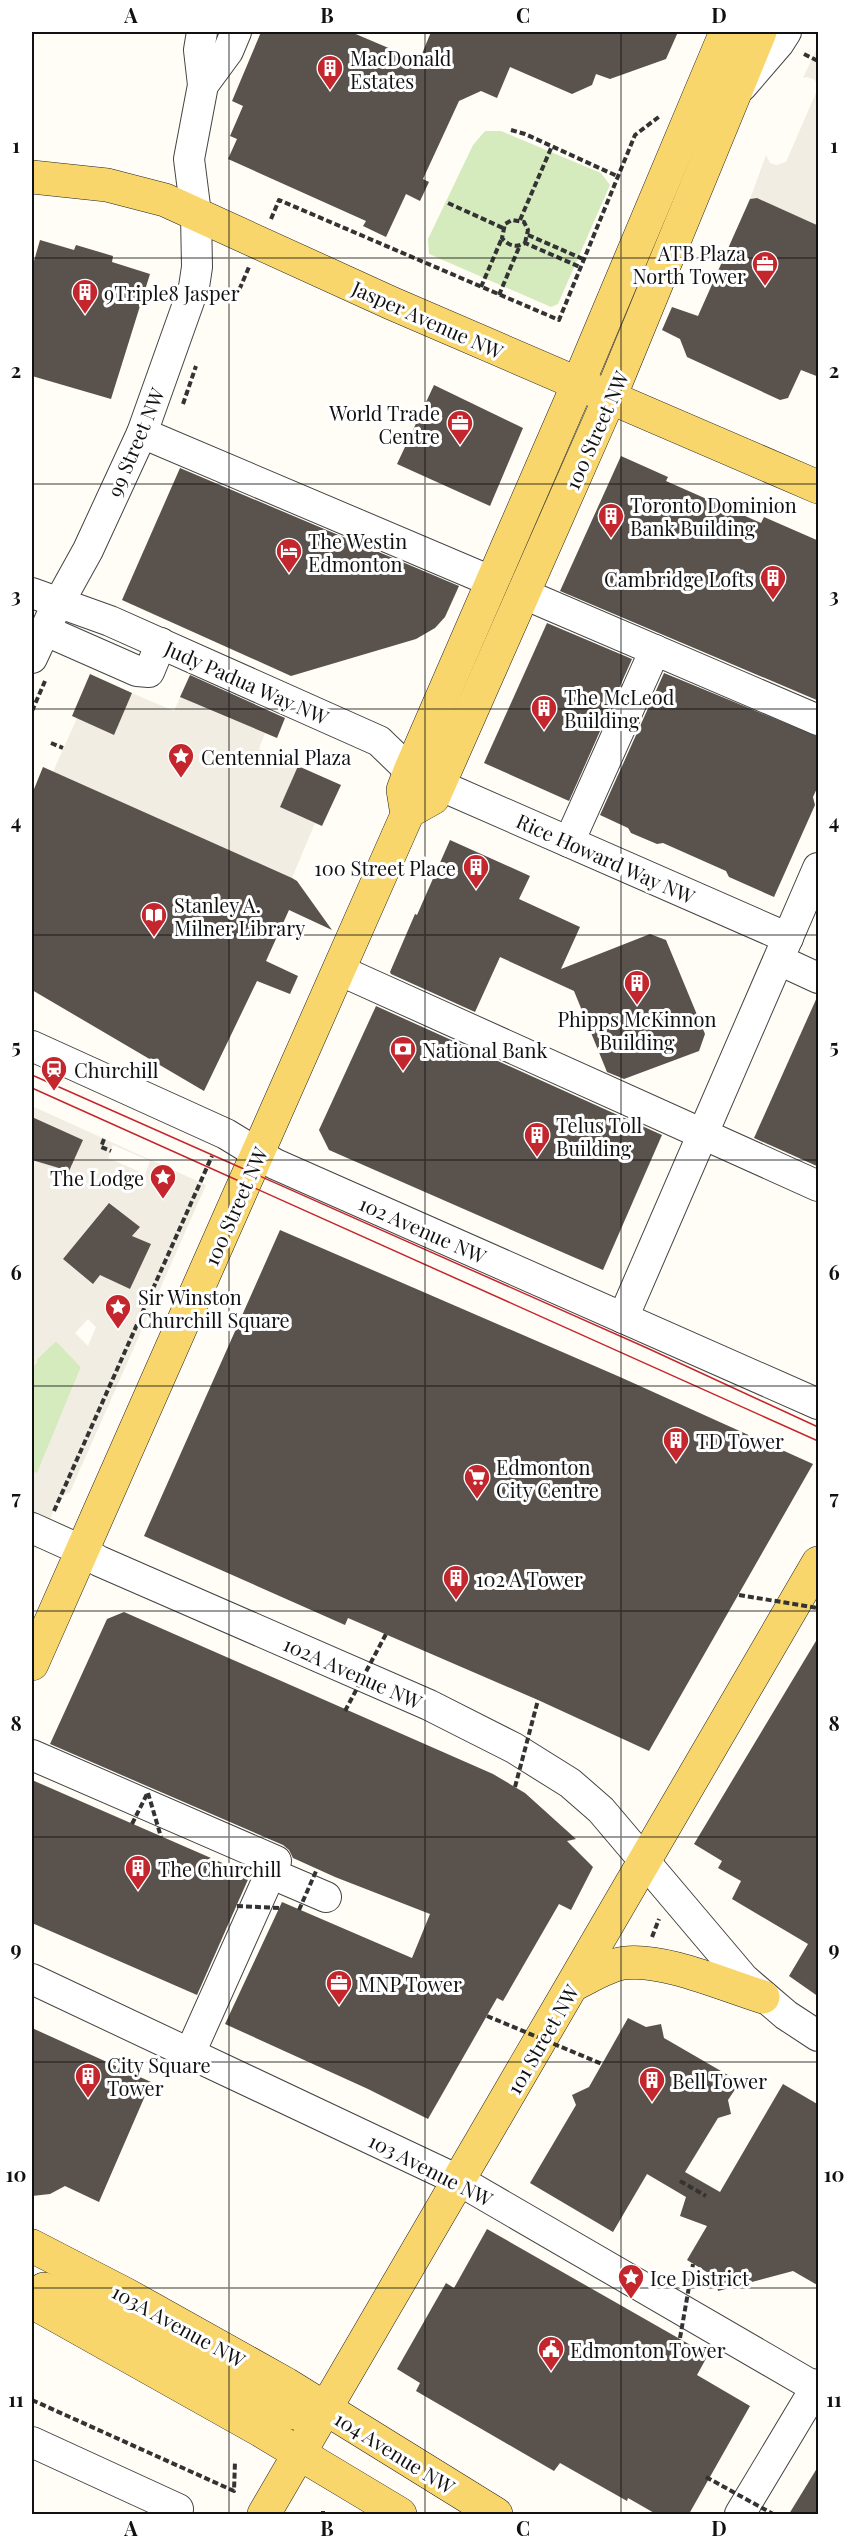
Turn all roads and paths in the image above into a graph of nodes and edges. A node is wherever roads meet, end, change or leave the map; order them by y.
1 (202, 32) edge
2 (236, 32) edge
3 (726, 32) edge
4 (760, 32) edge
5 (795, 43) edge
6 (819, 61) edge
7 (203, 85) junction
8 (735, 95) junction
9 (666, 107) dead end
10 (511, 130) dead end
11 (552, 146) junction
12 (617, 176) junction
13 (32, 177) edge
14 (279, 200) dead end
15 (448, 204) dead end
16 (196, 214) junction
17 (520, 220) junction
18 (503, 228) junction
19 (528, 235) junction
20 (502, 238) junction
21 (523, 244) junction
22 (583, 259) junction
23 (580, 267) junction
24 (481, 287) junction
25 (499, 294) junction
26 (578, 384) junction
27 (610, 398) junction
28 (142, 433) junction
29 (819, 487) edge
30 (493, 582) junction
31 (524, 594) junction
32 (45, 597) edge
33 (44, 630) junction
34 (161, 643) junction
35 (655, 650) junction
36 (39, 669) edge
37 (32, 711) edge
38 (819, 720) edge
39 (51, 743) dead end
40 (63, 748) dead end
41 (425, 778) junction
42 (569, 842) junction
43 (819, 868) edge
44 (783, 949) junction
45 (339, 969) junction
46 (819, 978) edge
47 (32, 1047) edge
48 (223, 1133) junction
49 (703, 1134) junction
50 (105, 1139) dead end
51 (111, 1151) dead end
52 (257, 1154) junction
53 (819, 1186) edge
54 (623, 1318) junction
55 (819, 1404) edge
56 (38, 1531) edge
57 (82, 1551) junction
58 (819, 1563) edge
59 (739, 1595) dead end
60 (819, 1608) edge
61 (386, 1634) dead end
62 (32, 1664) edge
63 (538, 1700) dead end
64 (345, 1710) dead end
65 (32, 1755) edge
66 (515, 1787) dead end
67 (132, 1824) dead end
68 (161, 1837) dead end
69 (645, 1861) junction
70 (317, 1869) dead end
71 (270, 1873) junction
72 (326, 1897) dead end
73 (237, 1906) dead end
74 (279, 1908) dead end
75 (298, 1910) dead end
76 (661, 1915) dead end
77 (650, 1941) dead end
78 (32, 1979) edge
79 (573, 1985) junction
80 (763, 1997) junction
81 (487, 2016) dead end
82 (819, 2036) edge
83 (190, 2053) junction
84 (602, 2064) dead end
85 (460, 2181) junction
86 (680, 2181) dead end
87 (706, 2196) dead end
88 (32, 2246) edge
89 (693, 2264) dead end
90 (32, 2287) edge
91 (32, 2302) edge
92 (680, 2338) dead end
93 (818, 2387) edge
94 (32, 2400) edge
95 (325, 2408) junction
96 (32, 2442) edge
97 (299, 2454) junction
98 (235, 2460) dead end
99 (706, 2477) dead end
100 (178, 2509) dead end
101 (264, 2514) edge
102 (400, 2514) edge
103 (496, 2514) edge
104 (740, 2514) edge
105 (773, 2514) edge

1 - 7 street
2 - 7 street
3 - 26 main road, 100 Street NW
4 - 8 main road, 100 Street NW
5 - 6 path
5 - 8 street
7 - 16 street, 99 Street NW
8 - 27 main road, 100 Street NW
9 - 12 path
10 - 11 path
11 - 12 path
11 - 17 path
12 - 22 path
13 - 16 main road, Jasper Avenue NW
14 - 24 path
15 - 18 path
16 - 26 main road, Jasper Avenue NW
16 - 28 street, 99 Street NW
17 - 18 path
17 - 19 path
18 - 20 path
19 - 21 path
19 - 22 path
20 - 21 path
20 - 24 path
21 - 23 path
21 - 25 path
22 - 23 path
23 - 25 path
24 - 25 path
26 - 27 main road, Jasper Avenue NW
26 - 30 main road, 100 Street NW
27 - 29 main road, Jasper Avenue NW
27 - 31 main road, 100 Street NW
28 - 30 street
28 - 32 street, 99 Street NW
30 - 41 main road, 100 Street NW
31 - 35 street
31 - 41 main road, 100 Street NW
32 - 33 street, 99 Street NW
32 - 34 street, Judy Padua Way NW
33 - 34 street
33 - 36 street, 99 Street NW
34 - 41 street, Judy Padua Way NW
35 - 38 street
35 - 42 street
36 - 37 path
39 - 40 path
41 - 42 street, Rice Howard Way NW
41 - 45 main road, 100 Street NW
42 - 44 street, Rice Howard Way NW
43 - 44 street
44 - 46 street, Rice Howard Way NW
44 - 49 street
45 - 49 street
45 - 52 main road, 100 Street NW
47 - 48 street, 102 Avenue NW
48 - 52 street, 102 Avenue NW
48 - 56 path
49 - 53 street
49 - 54 street
50 - 51 path
52 - 54 street, 102 Avenue NW
52 - 57 main road, 100 Street NW
54 - 55 street, 102 Avenue NW
56 - 57 street, 102A Avenue NW
57 - 62 main road, 100 Street NW
57 - 69 street, 102A Avenue NW
58 - 69 main road, 101 Street NW
59 - 60 path, bridge
61 - 64 path, bridge
63 - 66 path, bridge
65 - 71 street
67 - 68 path, bridge
69 - 79 main road, 101 Street NW
69 - 80 street
70 - 75 path, bridge
71 - 72 street
71 - 83 street
73 - 74 path, bridge
76 - 77 path
78 - 83 street, 103 Avenue NW
79 - 80 main road
79 - 85 main road, 101 Street NW
80 - 82 street
81 - 84 path, bridge
83 - 85 street, 103 Avenue NW
85 - 93 street, 103 Avenue NW
85 - 95 main road, 101 Street NW
86 - 87 path
88 - 95 main road, 103A Avenue NW
89 - 92 path, bridge
90 - 95 main road
91 - 97 main road
93 - 104 street
94 - 98 path
95 - 97 main road, 101 Street NW
95 - 103 main road, 104 Avenue NW
96 - 100 street
97 - 101 main road, 101 Street NW
97 - 102 main road
99 - 105 path, bridge

